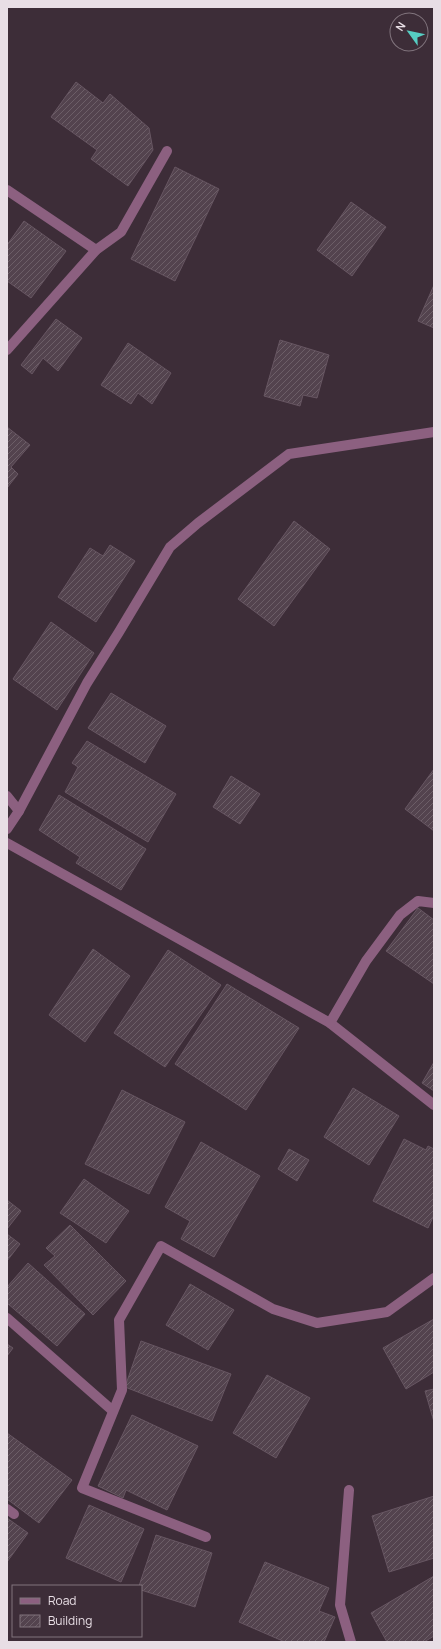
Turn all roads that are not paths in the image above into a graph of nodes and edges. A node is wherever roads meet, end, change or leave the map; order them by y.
1 (168, 150) dead end
2 (7, 190) edge
3 (96, 250) junction
4 (7, 350) edge
5 (434, 432) edge
6 (7, 796) edge
7 (19, 811) junction
8 (7, 829) edge
9 (7, 843) edge
10 (434, 903) edge
11 (330, 1023) junction
12 (434, 1105) edge
13 (434, 1278) edge
14 (7, 1318) edge
15 (113, 1411) junction
16 (349, 1490) dead end
17 (206, 1537) dead end
18 (351, 1642) edge

1 - 3 street
2 - 3 street
3 - 4 street
5 - 7 street
6 - 7 street
7 - 8 street
9 - 11 street
10 - 11 street
11 - 12 street
13 - 15 street
14 - 15 street
15 - 17 street
16 - 18 street

